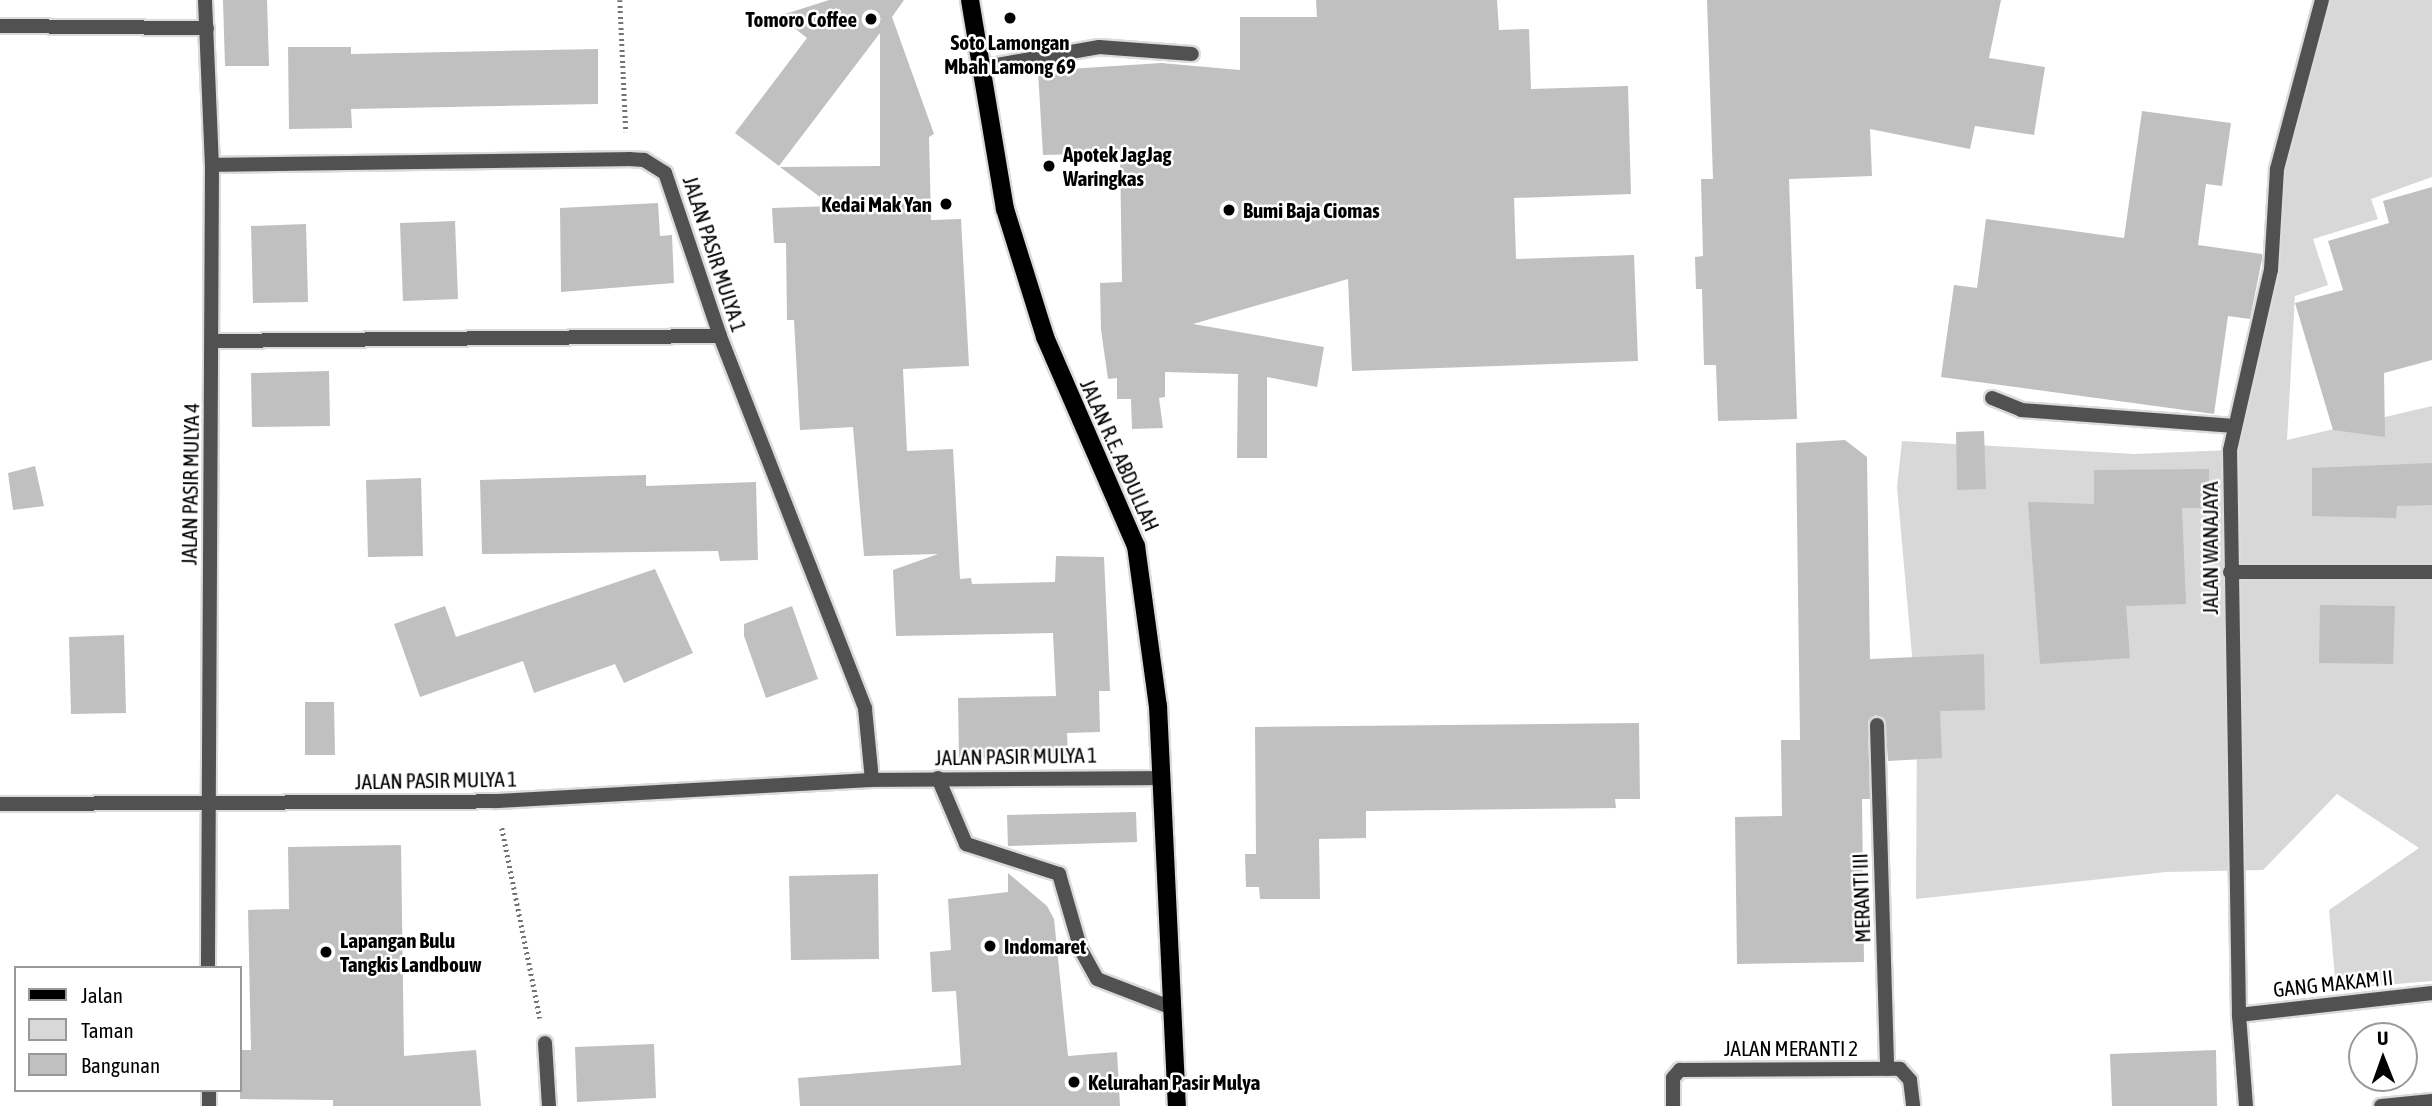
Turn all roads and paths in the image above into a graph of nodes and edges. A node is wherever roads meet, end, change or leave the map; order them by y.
1 (205, 0) edge
2 (620, 0) edge
3 (970, 0) edge
4 (2322, 0) edge
5 (0, 26) edge
6 (207, 28) junction
7 (1192, 54) dead end
8 (980, 68) junction
9 (629, 159) junction
10 (212, 165) junction
11 (720, 336) junction
12 (212, 341) junction
13 (1992, 398) dead end
14 (2234, 426) junction
15 (2230, 572) junction
16 (2432, 572) edge
17 (1877, 725) dead end
18 (938, 778) junction
19 (1161, 778) junction
20 (872, 780) junction
21 (496, 801) junction
22 (0, 804) edge
23 (208, 806) junction
24 (208, 966) edge
25 (2432, 993) edge
26 (1172, 1009) junction
27 (2239, 1015) junction
28 (545, 1043) joint
29 (1887, 1069) junction
30 (2432, 1101) edge
31 (549, 1106) edge
32 (1177, 1106) edge
33 (1673, 1106) edge
34 (1913, 1106) edge
35 (2246, 1106) edge
36 (2381, 1106) edge

1 - 6 street, JALAN PASIR MULYA 4
2 - 9 path
3 - 8 main road, JALAN R.E. ABDULLAH
4 - 14 street, JALAN WANAJAYA
5 - 6 street
6 - 10 street, JALAN PASIR MULYA 4
7 - 8 street
8 - 19 main road, JALAN R.E. ABDULLAH
9 - 10 street, JALAN PASIR MULYA 1
9 - 11 street, JALAN PASIR MULYA 1
10 - 12 street, JALAN PASIR MULYA 4
11 - 12 street
11 - 20 street, JALAN PASIR MULYA 1
12 - 23 street, JALAN PASIR MULYA 4
13 - 14 street
14 - 15 street, JALAN WANAJAYA
15 - 16 street
15 - 27 street, JALAN WANAJAYA
17 - 29 street, MERANTI III
18 - 19 street, JALAN PASIR MULYA 1
18 - 20 street, JALAN PASIR MULYA 1
18 - 26 street
19 - 26 main road, JALAN R.E. ABDULLAH
20 - 21 street, JALAN PASIR MULYA 1
21 - 23 street, JALAN PASIR MULYA 1
21 - 28 path
22 - 23 street, JALAN PASIR MULYA 1
23 - 24 street, JALAN PASIR MULYA 4
25 - 27 street, GANG MAKAM II
26 - 32 main road, JALAN R.E. ABDULLAH
27 - 35 street, JALAN WANAJAYA
28 - 31 street
29 - 33 street, JALAN MERANTI 2
29 - 34 street, JALAN MERANTI 2
30 - 36 street

